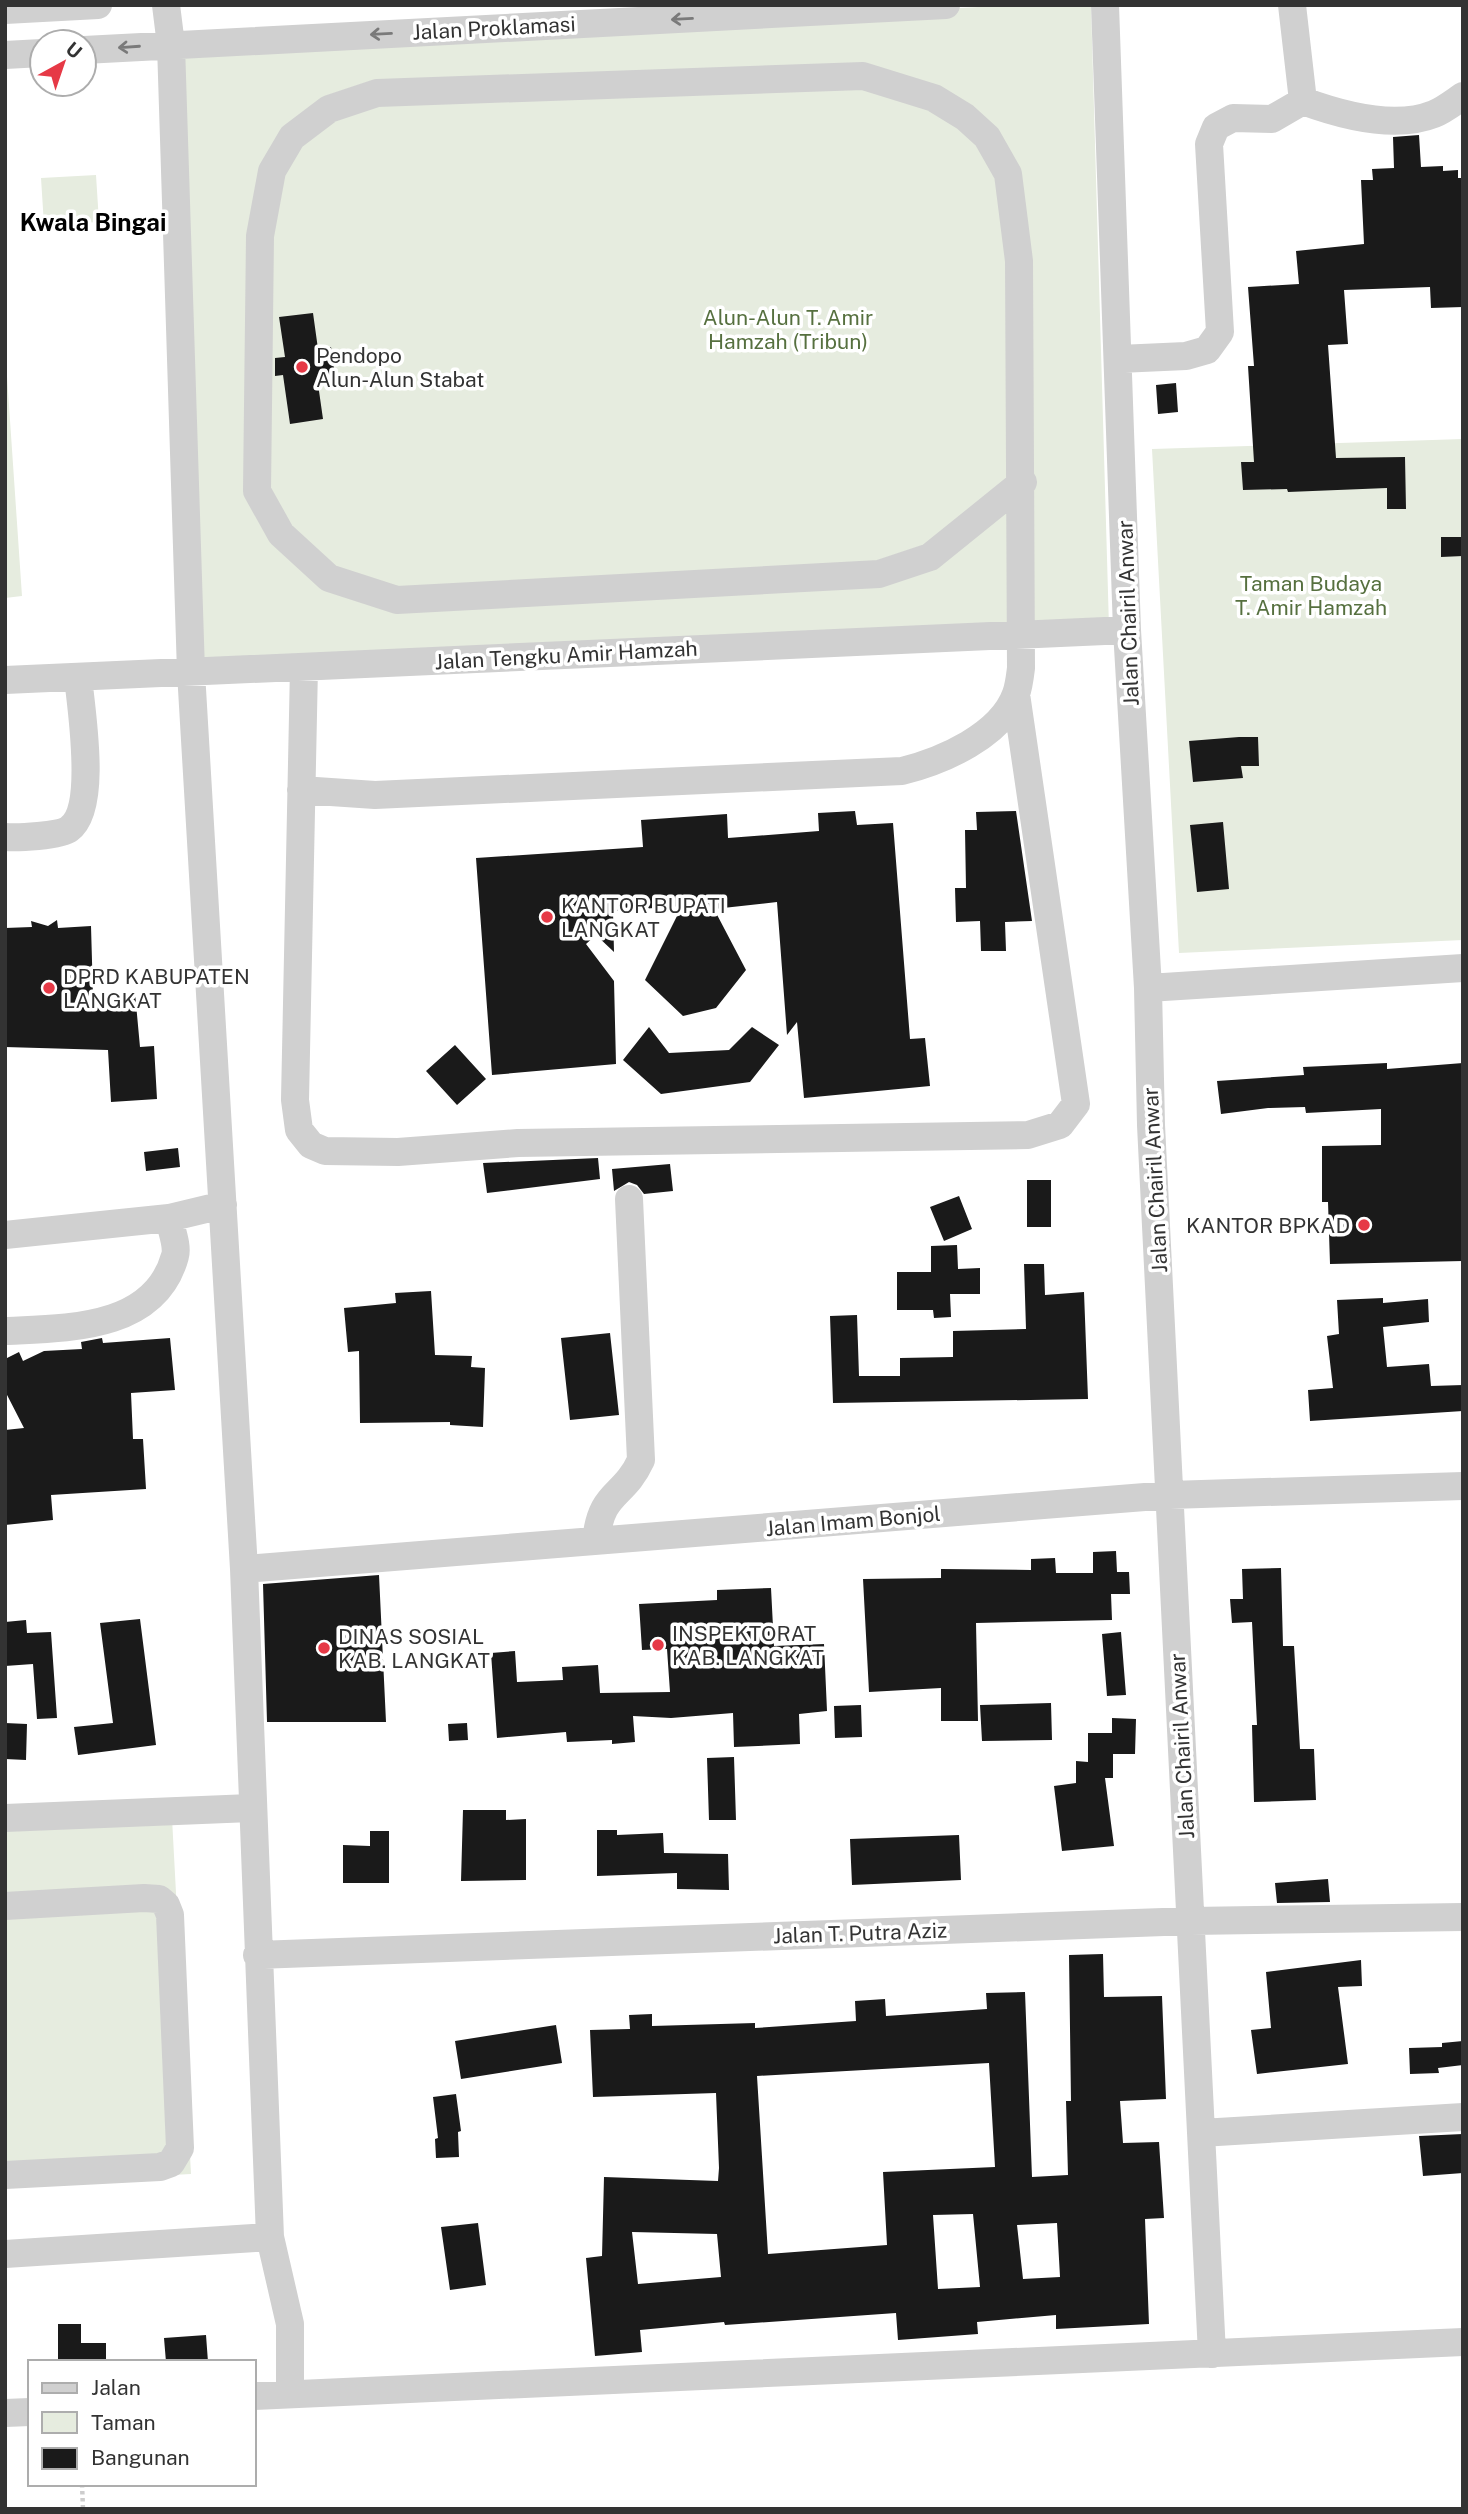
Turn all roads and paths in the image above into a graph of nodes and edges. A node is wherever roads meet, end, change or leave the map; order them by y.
1 (98, 5) edge
2 (166, 5) edge
3 (946, 5) edge
4 (1105, 5) edge
5 (1292, 5) edge
6 (5, 10) edge
7 (171, 45) junction
8 (98, 49) edge
9 (28, 54) edge
10 (5, 55) edge
11 (1463, 96) edge
12 (1303, 101) junction
13 (1119, 359) junction
14 (1023, 482) junction
15 (1127, 630) junction
16 (1021, 635) junction
17 (304, 667) junction
18 (191, 672) junction
19 (78, 677) junction
20 (5, 680) edge
21 (1016, 694) junction
22 (301, 790) junction
23 (5, 837) edge
24 (1463, 968) edge
25 (1148, 988) junction
26 (629, 1199) dead end
27 (223, 1205) junction
28 (169, 1219) junction
29 (5, 1235) edge
30 (5, 1331) edge
31 (1463, 1486) edge
32 (1170, 1495) junction
33 (596, 1541) junction
34 (244, 1569) junction
35 (251, 1808) junction
36 (5, 1818) edge
37 (5, 1906) edge
38 (1463, 1917) edge
39 (1191, 1921) junction
40 (257, 1955) junction
41 (1463, 2117) edge
42 (1201, 2133) junction
43 (5, 2175) edge
44 (270, 2236) junction
45 (5, 2254) edge
46 (1463, 2342) edge
47 (1212, 2354) junction
48 (290, 2393) junction
49 (256, 2396) edge
50 (28, 2412) edge
51 (5, 2413) edge
52 (82, 2486) edge
53 (83, 2509) edge

1 - 6 street
2 - 7 street
3 -> 7 street, Jalan Proklamasi
4 - 13 street, Jalan Chairil Anwar
5 - 12 street
7 -> 8 street, Jalan Proklamasi
7 - 18 street
9 - 10 street
11 - 12 street
12 - 13 street
13 - 15 street, Jalan Chairil Anwar
14 - 14 street
14 - 16 street
15 - 16 street, Jalan Tengku Amir Hamzah
15 - 25 street, Jalan Chairil Anwar
16 - 17 street, Jalan Tengku Amir Hamzah
16 - 21 street
17 - 18 street, Jalan Tengku Amir Hamzah
17 - 22 street
18 - 19 street, Jalan Tengku Amir Hamzah
18 - 27 street
19 - 20 street, Jalan Tengku Amir Hamzah
19 - 23 street
21 - 22 street
21 - 22 street
24 - 25 street
25 - 32 street, Jalan Chairil Anwar
26 - 33 street
27 - 28 street
27 - 34 street
28 - 29 street
28 - 30 street
31 - 32 street, Jalan Imam Bonjol
32 - 33 street, Jalan Imam Bonjol
32 - 39 street, Jalan Chairil Anwar
33 - 34 street, Jalan Imam Bonjol
34 - 35 street
35 - 36 street
35 - 40 street
37 - 43 street
38 - 39 street, Jalan T. Putra Aziz
39 - 40 street, Jalan T. Putra Aziz
39 - 42 street, Jalan Chairil Anwar
40 - 44 street
41 - 42 street
42 - 47 street, Jalan Chairil Anwar
44 - 45 street
44 - 48 street
46 - 47 street
47 - 48 street
48 - 49 street
50 - 51 street
52 - 53 path

